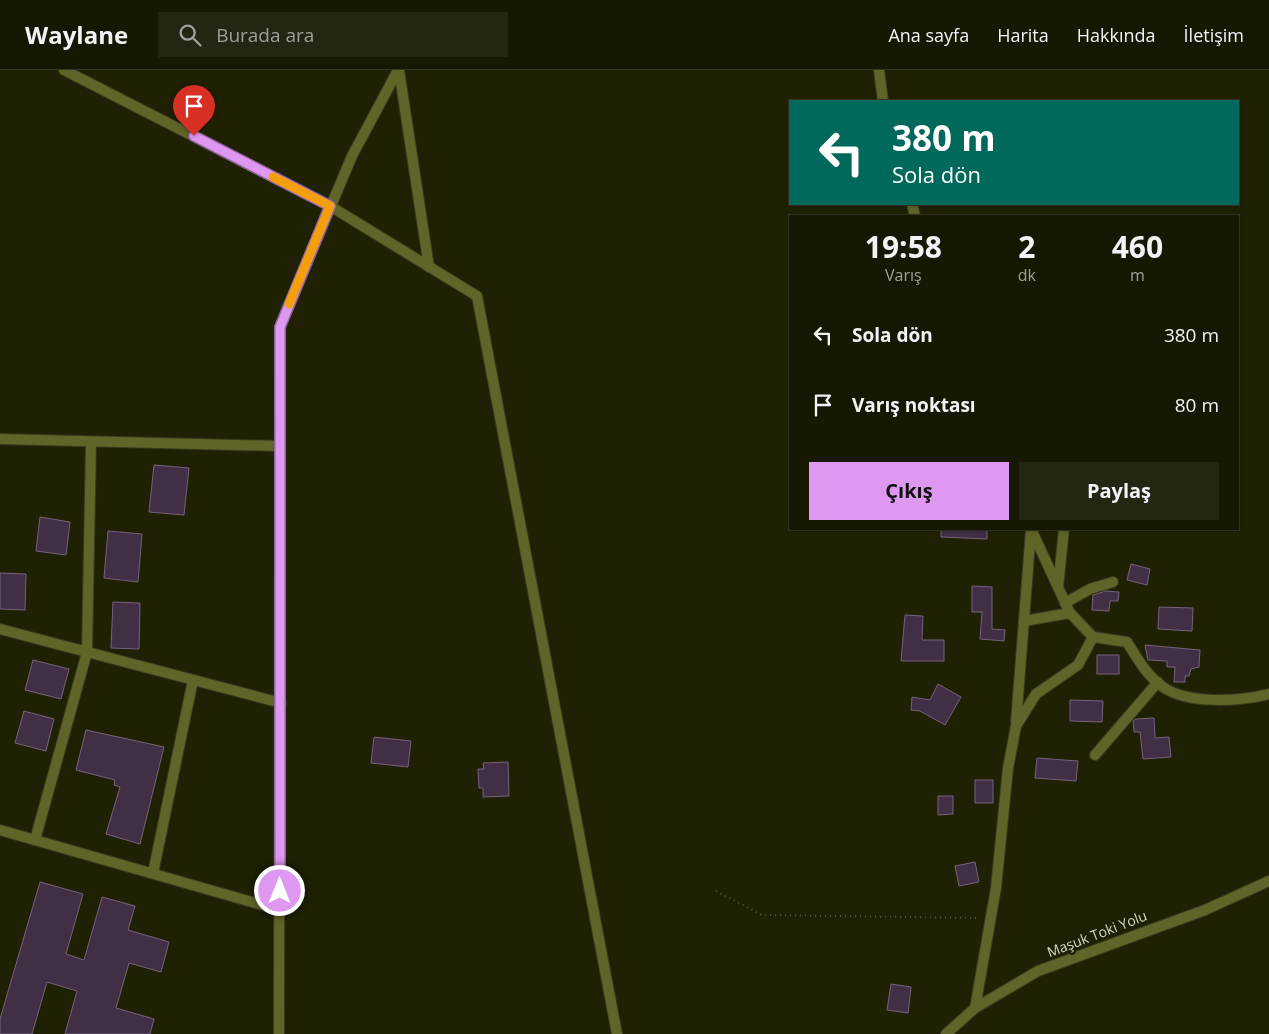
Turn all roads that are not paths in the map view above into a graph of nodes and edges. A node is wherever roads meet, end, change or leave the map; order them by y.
1 (64, 70) edge
2 (398, 70) edge
3 (879, 70) edge
4 (883, 100) edge
5 (330, 206) junction
6 (430, 267) junction
7 (0, 440) edge
8 (91, 442) junction
9 (280, 446) junction
10 (1031, 530) edge
11 (1031, 530) edge
12 (1064, 530) edge
13 (1113, 582) dead end
14 (1058, 588) junction
15 (1065, 603) junction
16 (1070, 613) junction
17 (1024, 621) junction
18 (0, 629) edge
19 (1093, 637) junction
20 (86, 652) junction
21 (193, 680) junction
22 (1158, 682) junction
23 (1269, 694) edge
24 (280, 703) junction
25 (1016, 726) junction
26 (1095, 755) dead end
27 (0, 830) edge
28 (36, 840) junction
29 (153, 873) junction
30 (1269, 881) edge
31 (280, 910) junction
32 (975, 1008) junction
33 (279, 1034) edge
34 (617, 1034) edge
35 (946, 1034) edge

1 - 5 street
2 - 5 street
2 - 6 street
3 - 4 street
5 - 6 street
5 - 9 street
6 - 34 street
7 - 8 street
8 - 9 street
8 - 20 street
9 - 24 street
10 - 14 street
11 - 17 street
12 - 14 street
13 - 15 street
14 - 15 street
15 - 16 street
16 - 17 street
16 - 19 street
17 - 25 street
18 - 20 street
19 - 22 street
19 - 25 street
20 - 21 street
20 - 28 street
21 - 24 street
21 - 29 street
22 - 23 street
22 - 26 street
24 - 31 street
25 - 32 street
27 - 28 street
28 - 29 street
29 - 31 street
30 - 32 street, Maşuk Toki Yolu
31 - 33 street
32 - 35 street, Maşuk Toki Yolu

